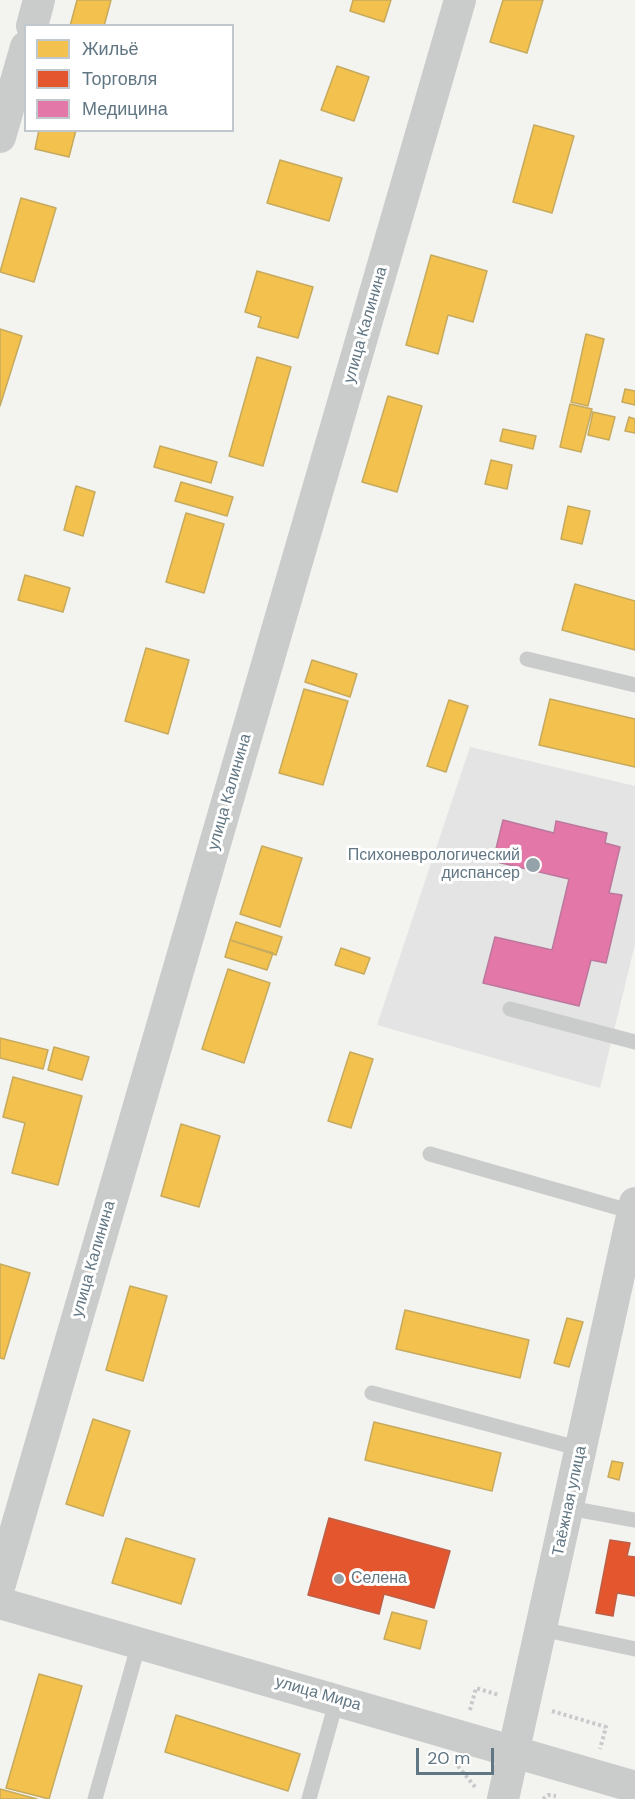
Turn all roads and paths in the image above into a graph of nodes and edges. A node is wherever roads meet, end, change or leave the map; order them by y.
1 (39, 0) edge
2 (460, 0) edge
3 (33, 24) edge
4 (24, 54) edge
5 (0, 137) edge
6 (527, 659) dead end
7 (635, 685) edge
8 (510, 1009) dead end
9 (635, 1042) edge
10 (430, 1154) dead end
11 (634, 1207) edge
12 (372, 1394) dead end
13 (581, 1449) junction
14 (569, 1508) junction
15 (635, 1520) edge
16 (0, 1584) edge
17 (0, 1604) edge
18 (541, 1629) junction
19 (139, 1643) junction
20 (635, 1649) edge
21 (337, 1699) junction
22 (515, 1753) junction
23 (456, 1762) dead end
24 (635, 1787) edge
25 (491, 1795) edge
26 (95, 1799) edge
27 (309, 1799) edge

1 - 3 street
2 - 16 street, улица Калинина
4 - 5 street
6 - 7 lane
8 - 9 lane
10 - 11 lane
11 - 13 street, Таёжная улица
12 - 13 lane
13 - 14 street, Таёжная улица
14 - 15 lane
14 - 18 street, Таёжная улица
17 - 19 street, улица Мира
18 - 20 lane
18 - 22 street, Таёжная улица
19 - 21 street, улица Мира
19 - 26 lane
21 - 22 street, улица Мира
21 - 27 lane
22 - 24 street, улица Мира
22 - 25 street, Таёжная улица
23 - 25 path

